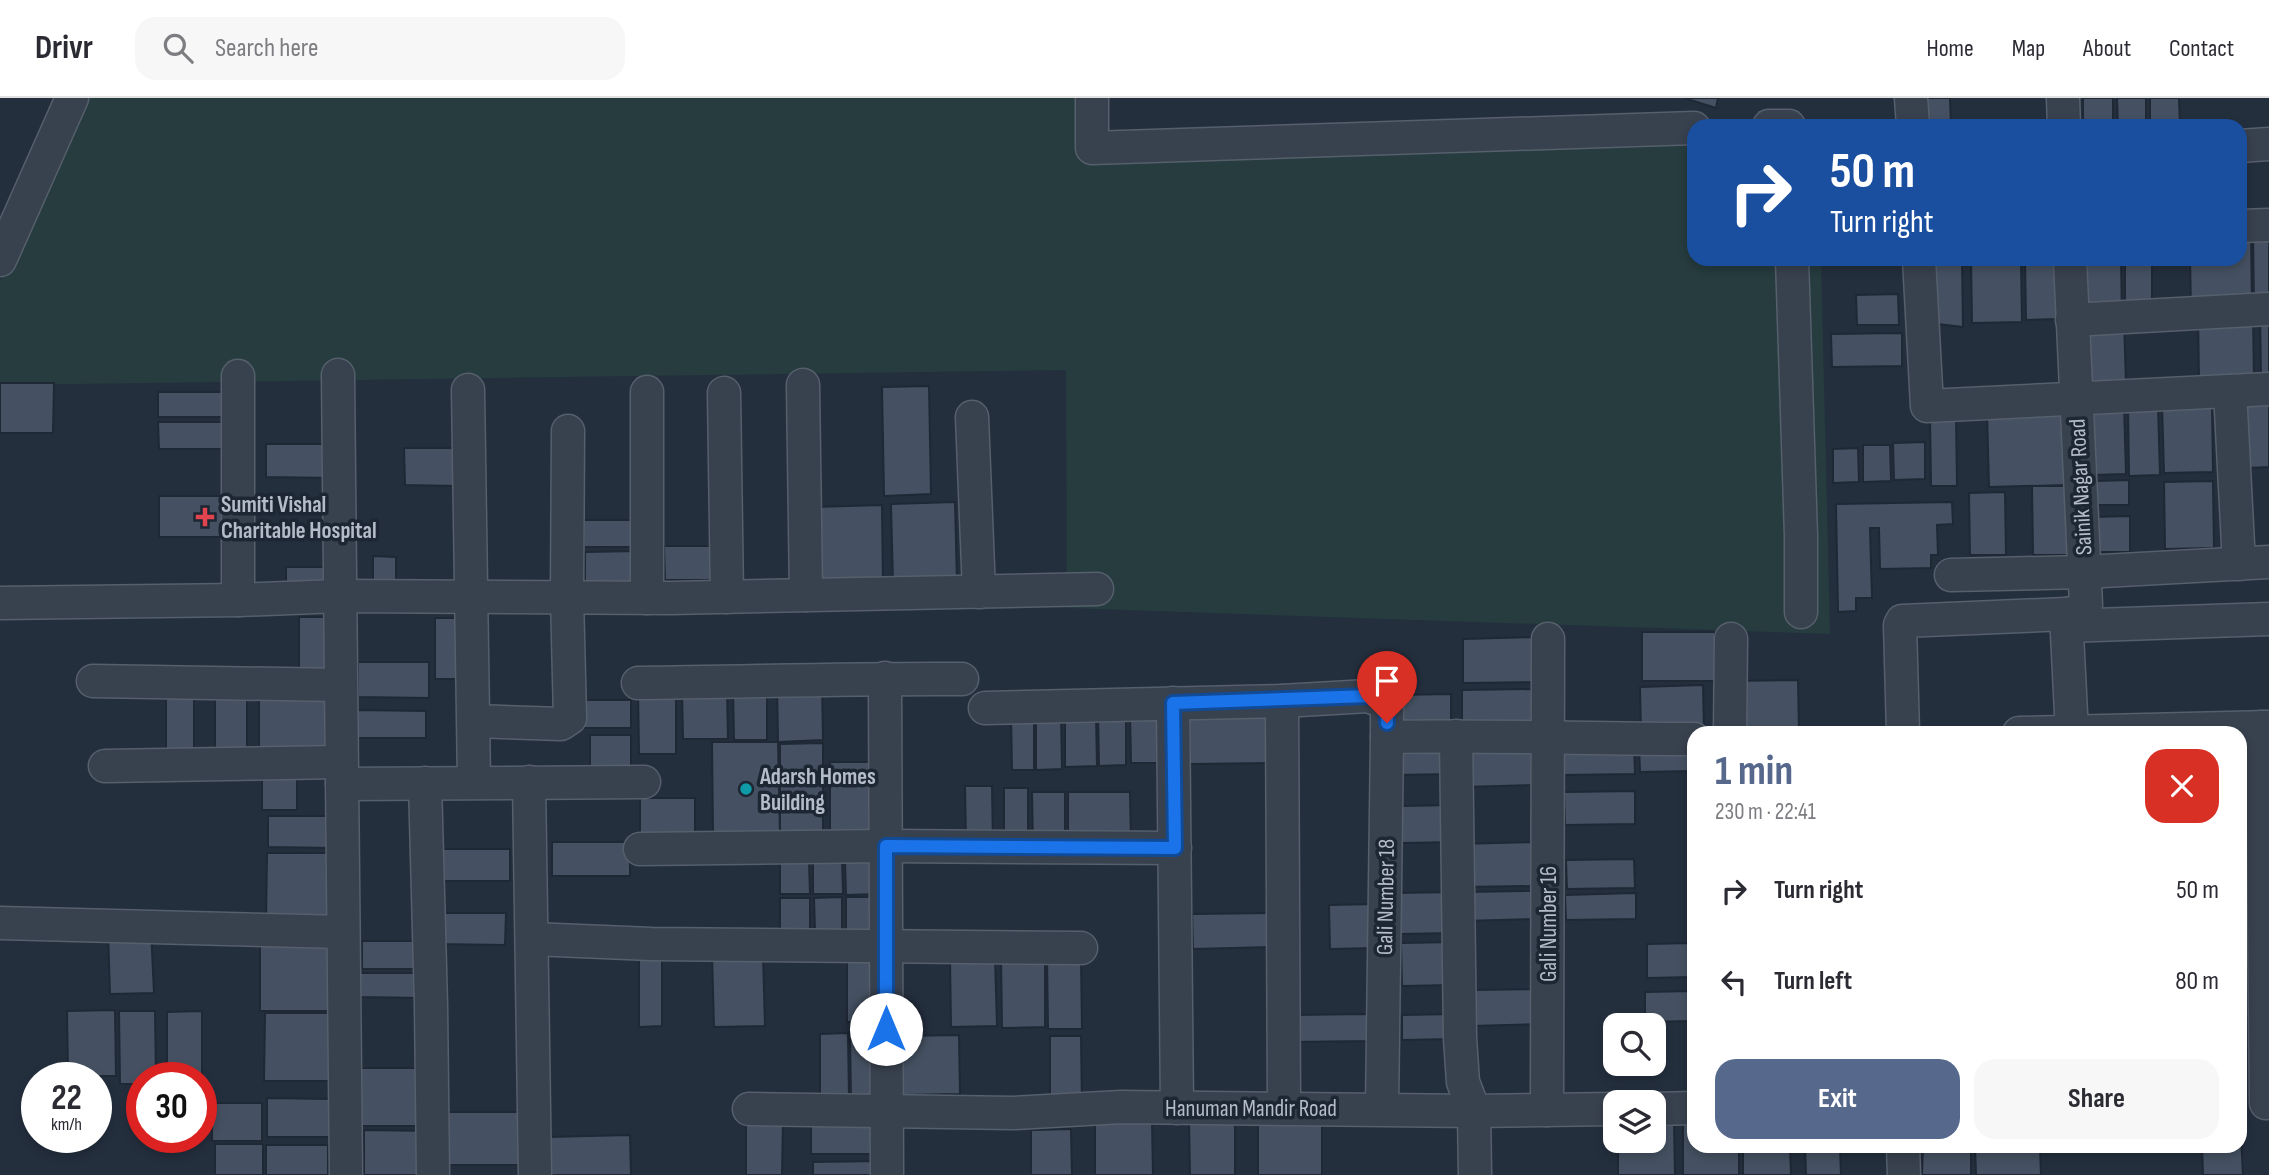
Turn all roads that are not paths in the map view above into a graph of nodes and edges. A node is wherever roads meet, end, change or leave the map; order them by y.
1 (72, 98) edge
2 (1092, 98) edge
3 (1911, 98) edge
4 (2063, 98) edge
5 (1912, 119) edge
6 (2064, 119) edge
7 (1687, 128) edge
8 (2269, 144) edge
9 (2247, 146) edge
10 (2269, 225) edge
11 (2247, 226) edge
12 (3, 248) edge
13 (1792, 266) edge
14 (1919, 266) edge
15 (2070, 266) edge
16 (2269, 309) edge
17 (2072, 320) junction
18 (338, 375) dead end
19 (238, 376) dead end
20 (803, 385) dead end
21 (2269, 389) edge
22 (468, 390) dead end
23 (2230, 391) junction
24 (647, 392) dead end
25 (724, 393) dead end
26 (2076, 397) junction
27 (972, 417) dead end
28 (568, 431) dead end
29 (2254, 563) edge
30 (2084, 572) junction
31 (1951, 575) dead end
32 (1097, 589) dead end
33 (979, 592) junction
34 (806, 595) junction
35 (340, 596) junction
36 (471, 597) junction
37 (567, 597) junction
38 (727, 597) junction
39 (648, 598) junction
40 (238, 600) junction
41 (0, 603) edge
42 (1801, 612) dead end
43 (2269, 619) edge
44 (2066, 620) junction
45 (1548, 639) dead end
46 (1731, 639) dead end
47 (885, 678) junction
48 (962, 679) dead end
49 (93, 681) dead end
50 (638, 683) dead end
51 (340, 685) junction
52 (1282, 701) junction
53 (1173, 703) junction
54 (985, 708) dead end
55 (474, 721) junction
56 (1730, 726) edge
57 (1903, 726) edge
58 (2072, 726) edge
59 (2265, 727) edge
60 (2247, 728) edge
61 (1456, 736) junction
62 (1387, 737) junction
63 (1549, 739) junction
64 (1687, 739) edge
65 (106, 766) dead end
66 (341, 773) junction
67 (474, 782) junction
68 (529, 782) junction
69 (644, 782) dead end
70 (425, 783) junction
71 (886, 846) junction
72 (1175, 848) junction
73 (640, 849) dead end
74 (0, 923) edge
75 (343, 932) junction
76 (532, 939) junction
77 (886, 947) junction
78 (1081, 948) dead end
79 (2258, 1103) edge
80 (1177, 1108) junction
81 (1687, 1108) edge
82 (749, 1109) dead end
83 (1284, 1109) junction
84 (1382, 1109) junction
85 (1603, 1109) edge
86 (1666, 1109) edge
87 (1547, 1110) junction
88 (1474, 1111) junction
89 (886, 1112) junction
90 (1903, 1153) edge
91 (346, 1175) edge
92 (433, 1175) edge
93 (535, 1175) edge
94 (887, 1175) edge
95 (1475, 1175) edge
96 (1904, 1175) edge

1 - 12 street
2 - 7 street
3 - 5 street
4 - 6 street
8 - 9 street
10 - 11 street
13 - 42 street
14 - 26 street
15 - 17 street, Sainik Nagar Road
16 - 17 street
17 - 26 street, Sainik Nagar Road
18 - 35 street
19 - 40 street
20 - 34 street
21 - 23 street
22 - 36 street
23 - 26 street
23 - 29 street
24 - 39 street
25 - 38 street
26 - 30 street, Sainik Nagar Road
27 - 33 street
28 - 37 street
29 - 30 street, Sainik Nagar Road
30 - 31 street
30 - 44 street
32 - 33 street
33 - 34 street
34 - 38 street
35 - 36 street
35 - 40 street
35 - 51 street
36 - 37 street
36 - 55 street
37 - 39 street
37 - 55 street
38 - 39 street
40 - 41 street
43 - 44 street
44 - 57 street
44 - 58 street
45 - 63 street, Gali Number 16
46 - 56 street
47 - 48 street
47 - 50 street
47 - 71 street
49 - 51 street
51 - 66 street
52 - 53 street
52 - 62 street, Gali Number 18
52 - 83 street
53 - 54 street
53 - 72 street
55 - 67 street
59 - 60 street
59 - 79 street
61 - 62 street
61 - 63 street
61 - 88 street
62 - 84 street, Gali Number 18
63 - 64 street
63 - 87 street, Gali Number 16
65 - 66 street
66 - 70 street
66 - 75 street
67 - 68 street
67 - 70 street
68 - 69 street
68 - 76 street
70 - 92 street
71 - 72 street
71 - 73 street
71 - 77 street
72 - 80 street
74 - 75 street
75 - 91 street
76 - 77 street
76 - 93 street
77 - 78 street
77 - 89 street
80 - 83 street, Hanuman Mandir Road
80 - 89 street, Hanuman Mandir Road
81 - 86 street
82 - 89 street, Hanuman Mandir Road
83 - 84 street, Hanuman Mandir Road
84 - 88 street, Hanuman Mandir Road
85 - 87 street, Hanuman Mandir Road
87 - 88 street, Hanuman Mandir Road
88 - 95 street
89 - 94 street
90 - 96 street

